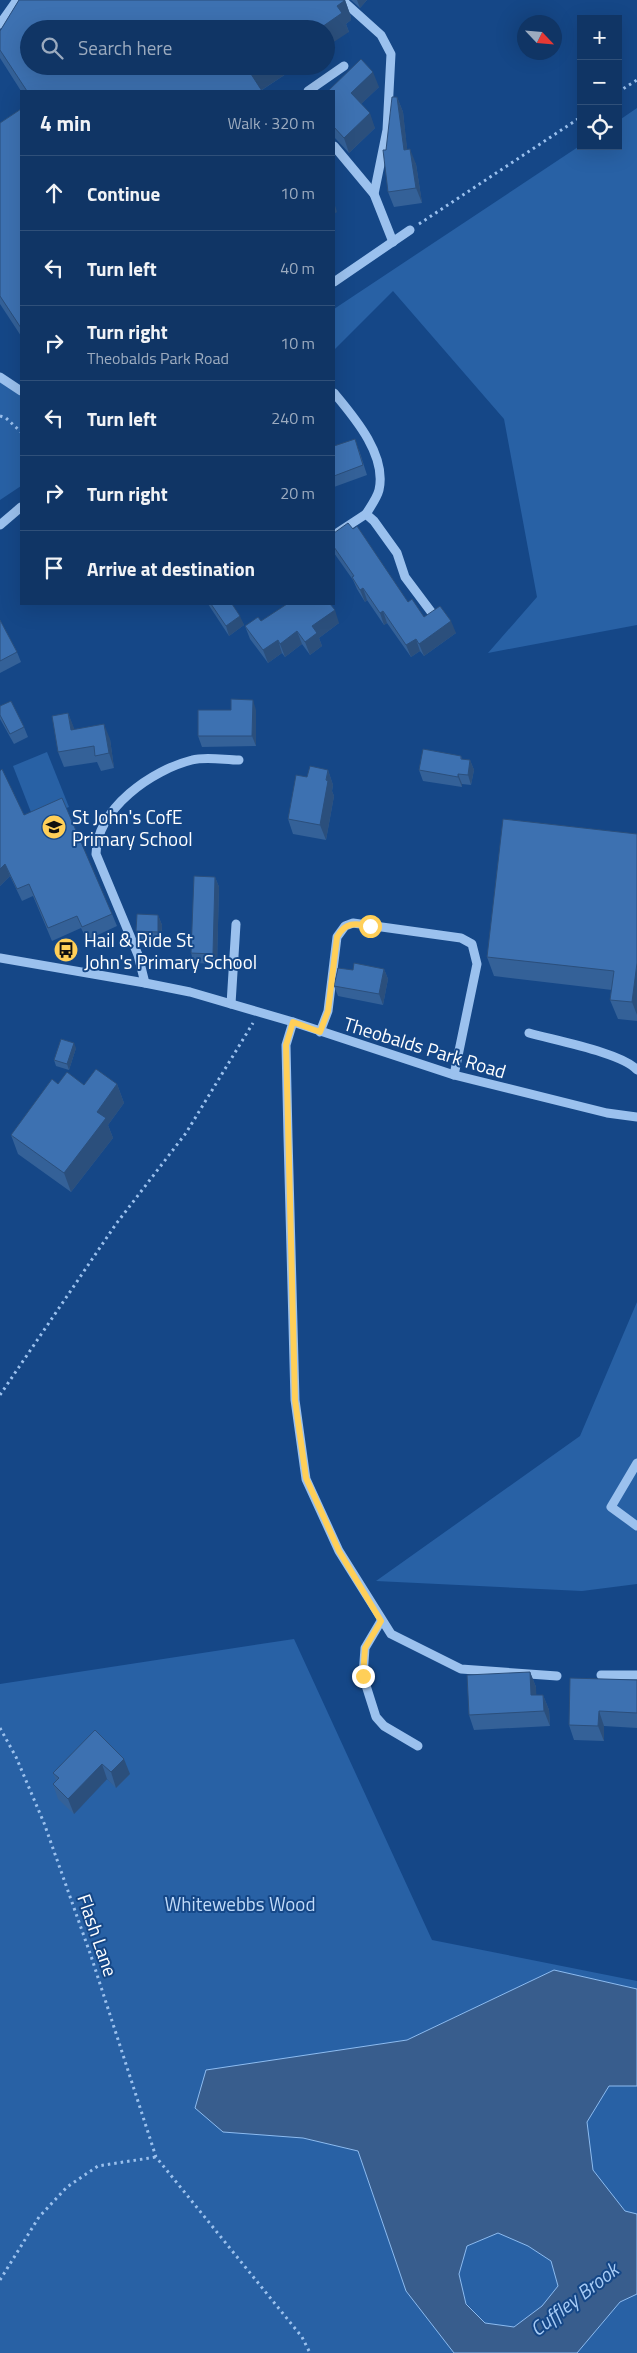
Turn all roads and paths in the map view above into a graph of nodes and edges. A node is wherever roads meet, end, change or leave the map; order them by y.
1 (17, 0) edge
2 (342, 0) edge
3 (0, 22) edge
4 (344, 66) dead end
5 (335, 72) edge
6 (331, 75) edge
7 (637, 80) edge
8 (622, 89) edge
9 (309, 90) edge
10 (577, 120) edge
11 (335, 147) edge
12 (374, 194) junction
13 (410, 230) joint
14 (392, 242) junction
15 (335, 281) edge
16 (0, 377) edge
17 (20, 390) edge
18 (335, 394) edge
19 (0, 416) edge
20 (20, 431) edge
21 (20, 508) edge
22 (366, 514) junction
23 (0, 525) edge
24 (335, 531) edge
25 (432, 613) edge
26 (239, 760) dead end
27 (236, 924) dead end
28 (0, 958) edge
29 (145, 983) junction
30 (230, 1004) junction
31 (260, 1012) junction
32 (293, 1022) junction
33 (320, 1032) junction
34 (529, 1033) dead end
35 (637, 1070) edge
36 (454, 1075) junction
37 (637, 1117) edge
38 (0, 1395) edge
39 (637, 1463) edge
40 (637, 1526) edge
41 (381, 1621) junction
42 (600, 1675) dead end
43 (637, 1675) edge
44 (557, 1676) dead end
45 (0, 1728) edge
46 (418, 1746) dead end
47 (156, 2157) junction
48 (0, 2280) edge
49 (310, 2353) edge

1 - 3 street
2 - 12 street
4 - 5 street
6 - 9 street
7 - 8 path
10 - 13 path
11 - 12 street
12 - 14 street
13 - 14 street
14 - 15 street
16 - 17 street
18 - 22 street
19 - 20 path
21 - 23 street
22 - 24 street
22 - 25 street
26 - 29 street
27 - 30 street
28 - 29 street, Theobalds Park Road
29 - 30 street, Theobalds Park Road
30 - 31 street, Theobalds Park Road
31 - 32 street, Theobalds Park Road
31 - 38 path
32 - 33 street, Theobalds Park Road
32 - 41 street
33 - 36 street, Theobalds Park Road
33 - 36 street
34 - 35 street
36 - 37 street, Theobalds Park Road
39 - 40 street
41 - 44 street
41 - 46 street
42 - 43 street
45 - 47 path, Flash Lane
47 - 48 path
47 - 49 path

